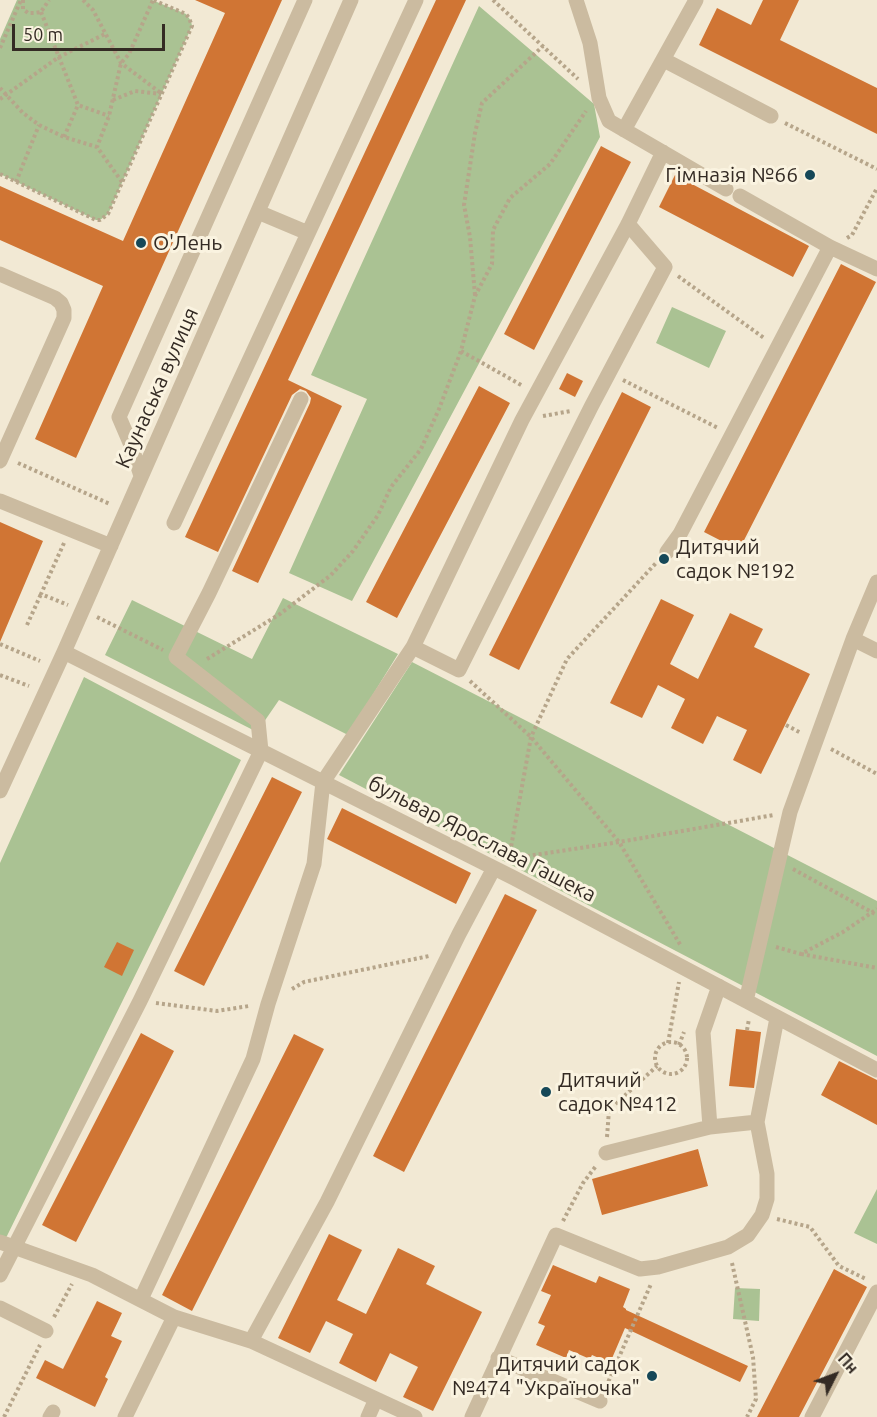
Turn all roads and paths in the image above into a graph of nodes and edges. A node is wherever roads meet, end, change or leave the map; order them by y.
1 (22, 0) edge
2 (49, 0) edge
3 (83, 0) edge
4 (153, 0) edge
5 (305, 0) edge
6 (351, 0) edge
7 (416, 0) edge
8 (493, 0) edge
9 (576, 0) edge
10 (696, 0) edge
11 (23, 9) junction
12 (41, 12) junction
13 (15, 14) junction
14 (107, 33) junction
15 (543, 46) junction
16 (0, 48) edge
17 (59, 57) junction
18 (664, 60) junction
19 (121, 63) junction
20 (0, 88) edge
21 (5, 94) junction
22 (162, 94) junction
23 (599, 98) junction
24 (0, 99) edge
25 (113, 100) junction
26 (78, 105) junction
27 (109, 116) junction
28 (771, 116) joint
29 (39, 125) junction
30 (624, 130) junction
31 (64, 136) junction
32 (97, 147) junction
33 (663, 153) junction
34 (877, 169) edge
35 (0, 174) edge
36 (16, 182) dead end
37 (122, 182) dead end
38 (877, 188) edge
39 (726, 189) dead end
40 (740, 196) dead end
41 (258, 212) junction
42 (628, 224) junction
43 (308, 233) junction
44 (830, 247) junction
45 (665, 267) junction
46 (877, 269) edge
47 (0, 274) edge
48 (475, 296) junction
49 (777, 348) junction
50 (461, 351) junction
51 (609, 373) junction
52 (536, 394) junction
53 (301, 399) dead end
54 (591, 407) junction
55 (522, 420) junction
56 (731, 435) junction
57 (6, 461) edge
58 (141, 476) junction
59 (0, 501) edge
60 (110, 504) dead end
61 (174, 523) dead end
62 (65, 542) dead end
63 (111, 546) junction
64 (667, 552) joint
65 (877, 582) edge
66 (41, 594) junction
67 (82, 611) junction
68 (27, 625) dead end
69 (853, 639) junction
70 (0, 644) edge
71 (413, 647) junction
72 (877, 651) edge
73 (64, 652) junction
74 (176, 657) junction
75 (40, 661) dead end
76 (198, 665) dead end
77 (459, 670) junction
78 (0, 675) edge
79 (29, 686) dead end
80 (531, 736) junction
81 (261, 751) junction
82 (323, 782) junction
83 (0, 791) edge
84 (790, 812) junction
85 (619, 842) junction
86 (779, 862) junction
87 (503, 867) junction
88 (876, 912) edge
89 (459, 934) junction
90 (760, 942) junction
91 (801, 954) junction
92 (682, 966) junction
93 (877, 968) edge
94 (698, 974) junction
95 (719, 986) junction
96 (140, 1001) junction
97 (746, 1001) junction
98 (268, 1004) junction
99 (777, 1018) junction
100 (668, 1043) junction
101 (877, 1070) edge
102 (758, 1122) junction
103 (710, 1127) junction
104 (606, 1153) dead end
105 (762, 1215) junction
106 (7, 1245) edge
107 (728, 1247) junction
108 (658, 1267) junction
109 (0, 1275) edge
110 (867, 1280) dead end
111 (877, 1292) edge
112 (141, 1299) junction
113 (0, 1308) edge
114 (174, 1317) junction
115 (46, 1331) dead end
116 (251, 1341) junction
117 (498, 1358) junction
118 (376, 1399) junction
119 (600, 1401) joint
120 (125, 1417) edge
121 (368, 1417) edge
122 (415, 1417) edge
123 (472, 1417) edge
124 (747, 1417) edge
125 (812, 1417) edge

1 - 11 path
1 - 13 path
2 - 12 path
3 - 14 path
4 - 19 path
4 - 22 path
5 - 58 street
6 - 41 street, Каунаська вулиця
7 - 43 street
8 - 15 path
9 - 23 street
10 - 18 street
11 - 12 path
11 - 13 path
12 - 17 path
13 - 16 path
14 - 17 path
14 - 19 path
15 - 23 path
15 - 48 path
17 - 21 path
17 - 26 path
18 - 28 street
18 - 30 street
19 - 22 path
19 - 25 path
20 - 21 path
21 - 24 path
21 - 29 path
22 - 25 path
22 - 35 path
23 - 30 street
23 - 48 path
25 - 27 path
26 - 27 path
26 - 31 path
27 - 32 path
28 - 34 path
29 - 31 path
29 - 36 path
30 - 33 street
31 - 32 path
32 - 37 path
33 - 39 street
33 - 42 street
38 - 44 path
40 - 44 street
41 - 43 street
41 - 58 street, Каунаська вулиця
42 - 45 street
42 - 52 street
43 - 61 street
44 - 46 street
44 - 49 street
45 - 49 path
45 - 51 street
47 - 57 street
48 - 50 path
49 - 56 street
50 - 52 path
50 - 76 path
51 - 54 street
51 - 56 path
52 - 55 street
53 - 74 street
54 - 55 path
54 - 77 street
55 - 71 street
56 - 64 street
57 - 60 path
58 - 63 street, Каунаська вулиця
59 - 63 street
62 - 66 path
63 - 67 street, Каунаська вулиця
64 - 80 path
65 - 69 street
66 - 67 path
66 - 68 path
67 - 73 street, Каунаська вулиця
67 - 74 path
69 - 72 street
69 - 84 street
70 - 75 path
71 - 77 street
71 - 82 street
73 - 81 street, бульвар Ярослава Гашека
73 - 83 street, Каунаська вулиця
74 - 81 street
77 - 80 path
78 - 79 path
80 - 85 path
80 - 87 path
81 - 82 street, бульвар Ярослава Гашека
81 - 96 street
82 - 87 street, бульвар Ярослава Гашека
82 - 98 street
84 - 85 path
84 - 86 street
85 - 87 path
85 - 94 path
86 - 88 path
86 - 90 street
87 - 89 street
87 - 92 street, бульвар Ярослава Гашека
88 - 91 path
89 - 98 path
89 - 116 street
90 - 91 path
90 - 97 street
91 - 93 path
92 - 94 street, бульвар Ярослава Гашека
92 - 100 path
94 - 95 street, бульвар Ярослава Гашека
95 - 97 street, бульвар Ярослава Гашека
95 - 103 street
96 - 98 path
96 - 106 street
97 - 99 street, бульвар Ярослава Гашека
98 - 112 street
99 - 101 street, бульвар Ярослава Гашека
99 - 102 street
100 - 100 path
102 - 103 street
102 - 105 street
103 - 104 street
105 - 107 street
105 - 110 path
106 - 109 street
106 - 112 street
107 - 108 street
107 - 124 path
108 - 117 street
108 - 119 path
111 - 125 street
112 - 114 street
113 - 115 street
114 - 116 street
114 - 120 street
116 - 118 street
117 - 119 street
117 - 123 street
118 - 121 street
118 - 122 street

